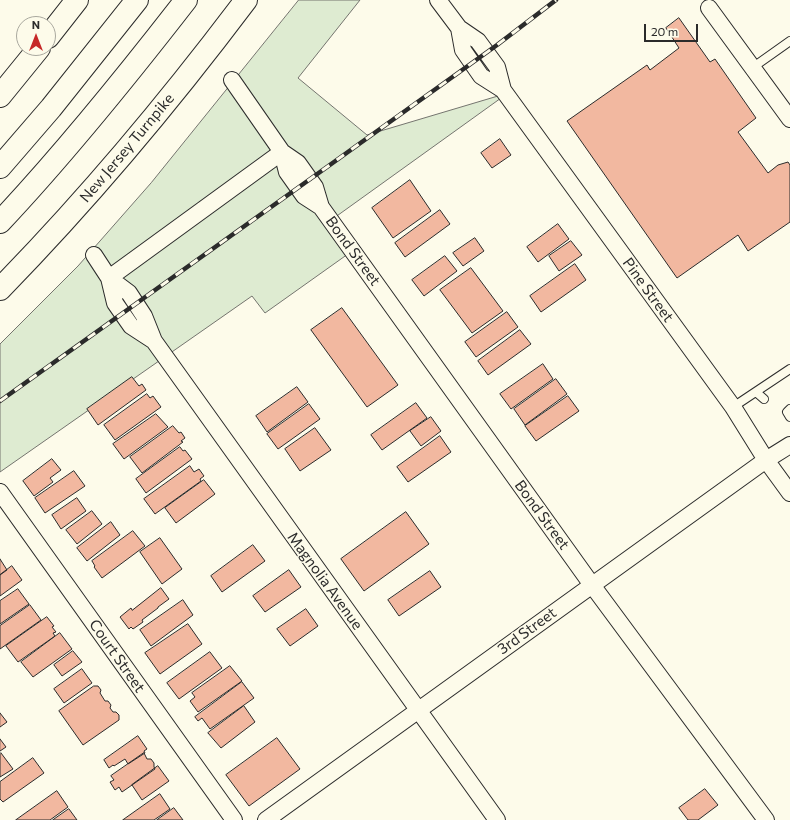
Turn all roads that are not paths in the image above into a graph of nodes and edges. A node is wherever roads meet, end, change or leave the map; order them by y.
1 (77, 0) edge
2 (138, 0) edge
3 (186, 0) edge
4 (438, 0) edge
5 (246, 1) edge
6 (712, 4) edge
7 (56, 27) edge
8 (790, 41) edge
9 (34, 56) edge
10 (752, 68) junction
11 (232, 80) dead end
12 (0, 96) edge
13 (790, 119) edge
14 (282, 152) junction
15 (0, 167) edge
16 (1, 222) edge
17 (94, 255) dead end
18 (109, 278) junction
19 (0, 289) edge
20 (788, 373) edge
21 (772, 381) junction
22 (780, 386) dead end
23 (756, 392) junction
24 (764, 398) dead end
25 (733, 407) junction
26 (790, 445) edge
27 (766, 460) junction
28 (0, 492) edge
29 (790, 493) edge
30 (592, 585) junction
31 (418, 710) junction
32 (234, 820) edge
33 (266, 820) edge
34 (497, 820) edge
35 (766, 820) edge

1 - 7 highway
2 - 15 highway
3 - 16 highway
4 - 25 street, Pine Street
5 - 19 highway, New Jersey Turnpike
6 - 10 street
8 - 10 lane
9 - 12 highway
10 - 13 street
11 - 14 street, Bond Street
14 - 18 street
14 - 30 street, Bond Street
17 - 18 street, Magnolia Avenue
18 - 31 street, Magnolia Avenue
20 - 21 lane
21 - 22 lane
21 - 23 lane
23 - 24 lane
23 - 25 lane
25 - 27 street, Pine Street
26 - 27 street, 3rd Street
27 - 29 street, Pine Street
27 - 30 street, 3rd Street
28 - 32 street, Court Street
30 - 31 street, 3rd Street
30 - 35 street, Bond Street
31 - 33 street, 3rd Street
31 - 34 street, Magnolia Avenue

